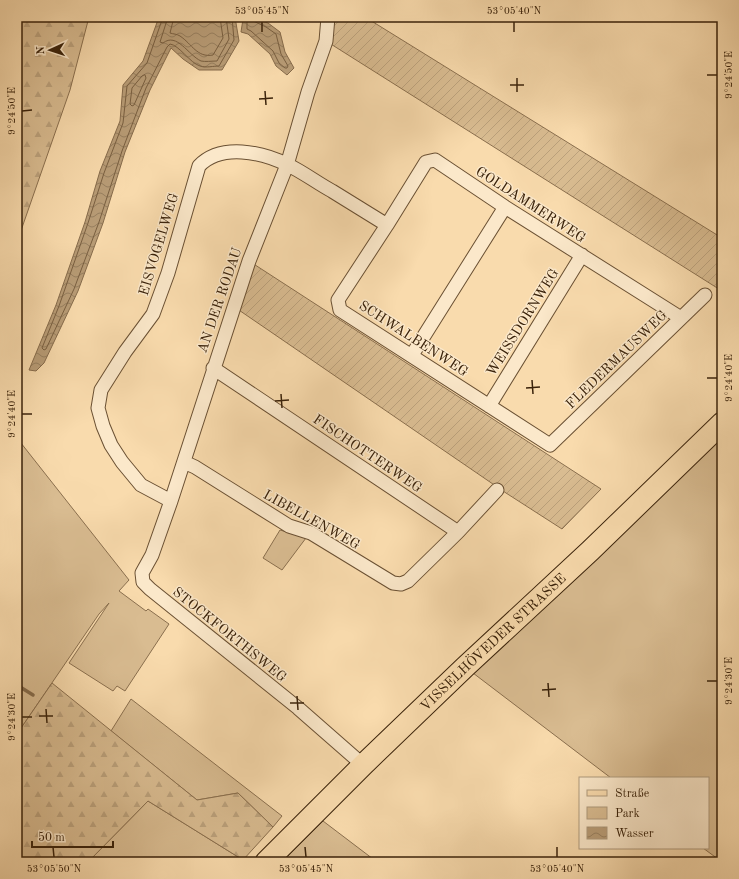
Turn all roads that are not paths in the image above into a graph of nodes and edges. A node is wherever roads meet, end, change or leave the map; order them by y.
1 (328, 17) edge
2 (287, 164) junction
3 (505, 207) junction
4 (387, 225) junction
5 (582, 255) junction
6 (705, 295) dead end
7 (681, 318) junction
8 (412, 355) junction
9 (213, 368) junction
10 (489, 406) junction
11 (722, 423) edge
12 (550, 446) joint
13 (184, 462) junction
14 (497, 490) dead end
15 (171, 501) junction
16 (458, 532) junction
17 (150, 589) joint
18 (363, 765) junction
19 (266, 862) edge

1 - 2 street, AN DER RODAU
2 - 4 street
2 - 9 street, AN DER RODAU
2 - 15 street, EISVOGELWEG
3 - 4 street, GOLDAMMERWEG
3 - 5 street, GOLDAMMERWEG
3 - 8 street
4 - 8 street, SCHWALBENWEG
5 - 7 street, GOLDAMMERWEG
5 - 10 street, WEISSDORNWEG
6 - 7 street, FLEDERMAUSWEG
7 - 12 street, FLEDERMAUSWEG
8 - 10 street, SCHWALBENWEG
9 - 13 street, AN DER RODAU
9 - 16 street, FISCHOTTERWEG
10 - 12 street, SCHWALBENWEG
11 - 18 main road, VISSELHÖVEDER STRASSE
13 - 15 street, AN DER RODAU
13 - 16 street, LIBELLENWEG
14 - 16 street
15 - 17 street, AN DER RODAU
17 - 18 street, STOCKFORTHSWEG
18 - 19 main road, VISSELHÖVEDER STRASSE

